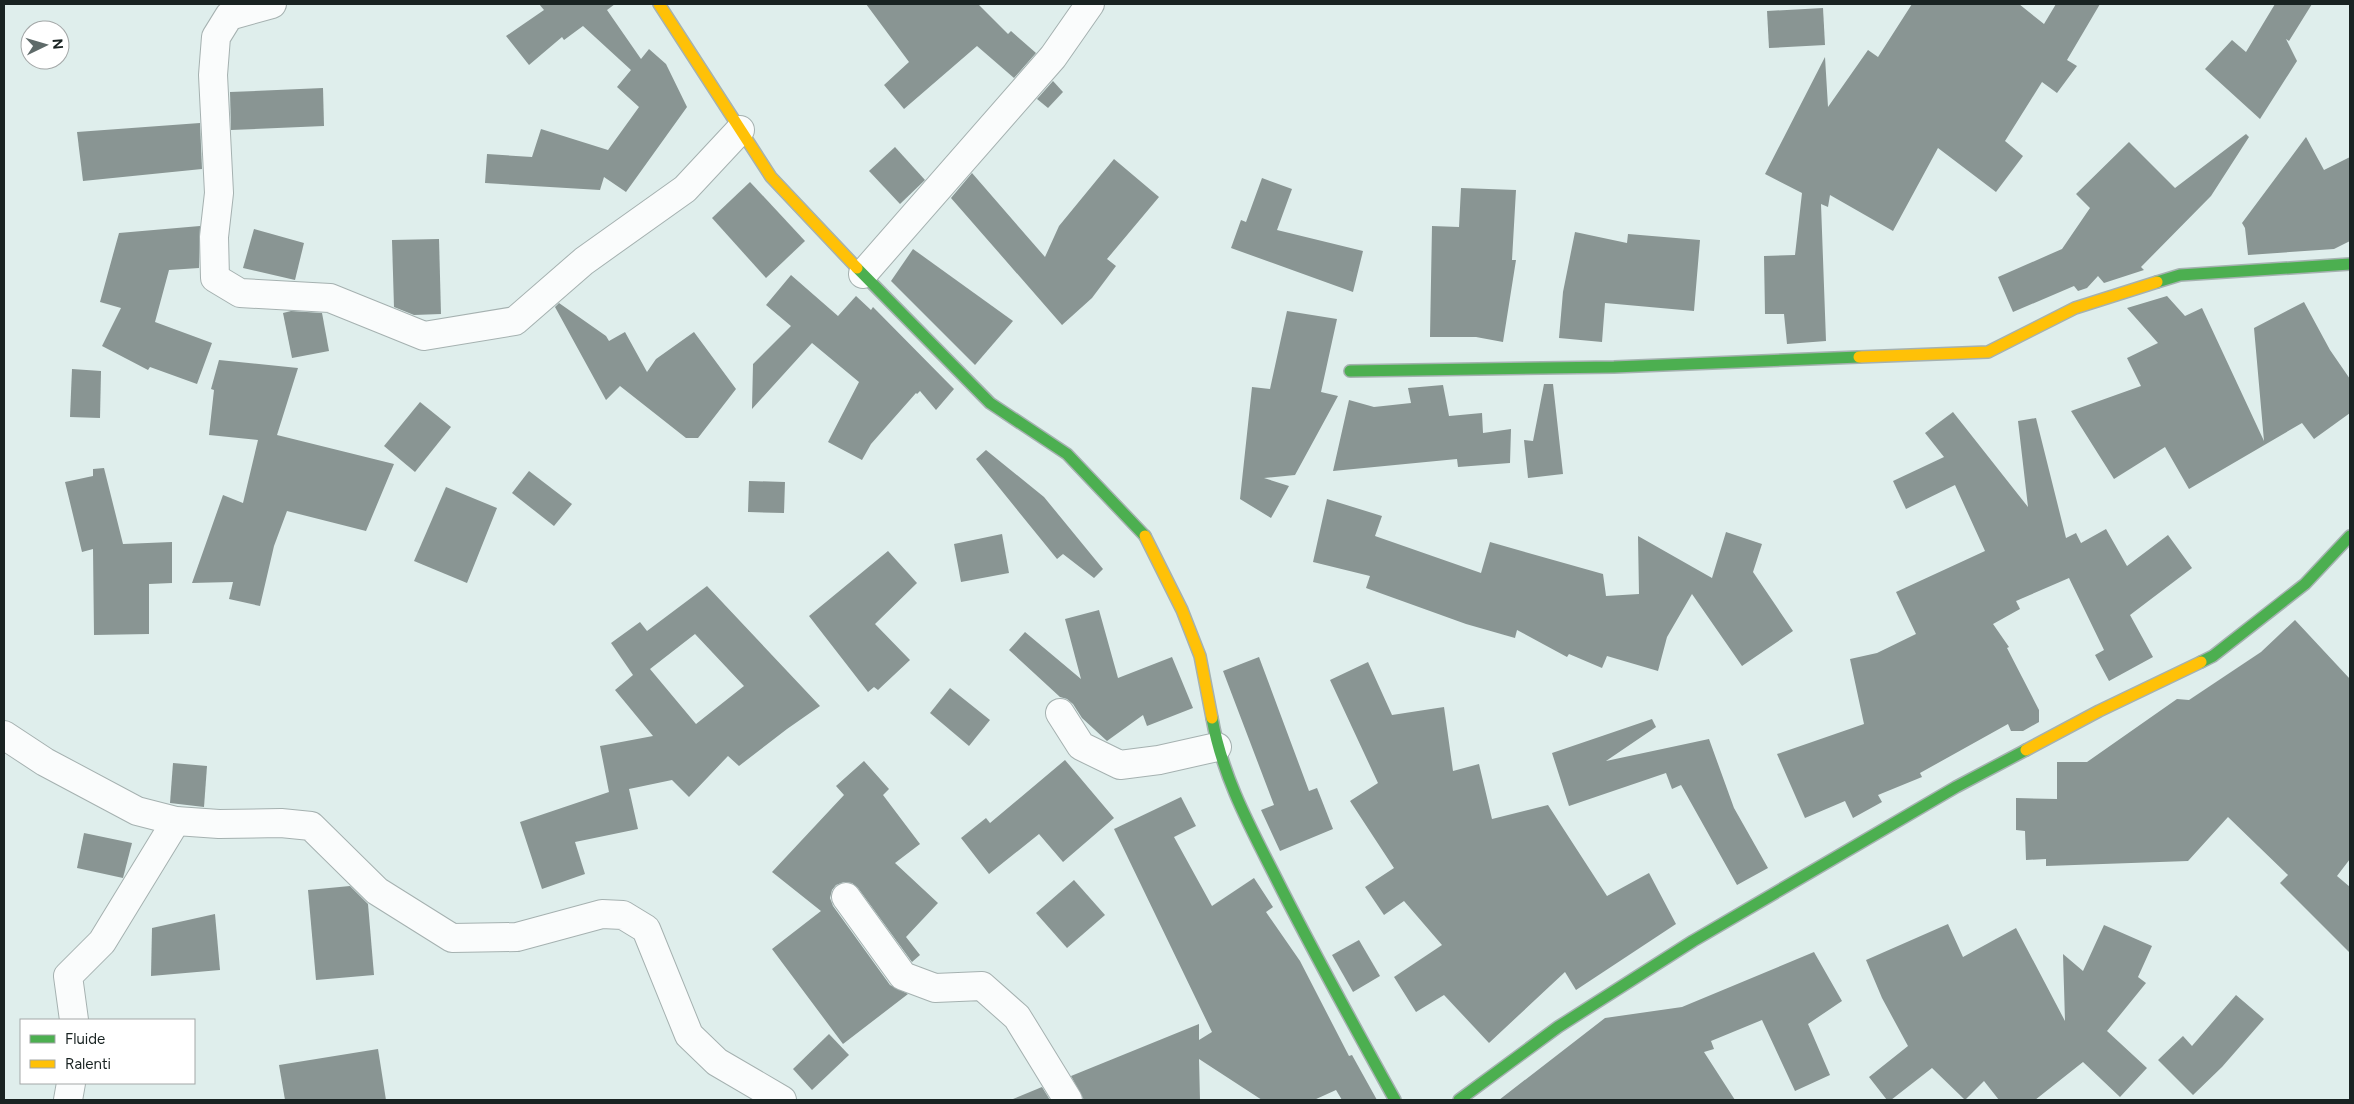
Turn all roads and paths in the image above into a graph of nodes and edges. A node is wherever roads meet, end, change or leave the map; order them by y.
1 (272, 4) edge
2 (659, 4) edge
3 (1090, 4) edge
4 (740, 130) junction
5 (2350, 264) edge
6 (864, 274) junction
7 (1350, 371) dead end
8 (2350, 536) edge
9 (1060, 713) dead end
10 (4, 735) edge
11 (1218, 747) junction
12 (176, 821) junction
13 (846, 897) dead end
14 (74, 1019) edge
15 (70, 1084) edge
16 (68, 1100) edge
17 (782, 1100) edge
18 (1068, 1100) edge
19 (1395, 1100) edge
20 (1459, 1100) edge

1 - 4 street
2 - 4 street
3 - 6 street
4 - 6 street
5 - 7 street
6 - 11 street
8 - 20 street
9 - 11 street
10 - 12 street
11 - 19 street
12 - 14 street
12 - 17 street
13 - 18 street
15 - 16 street

